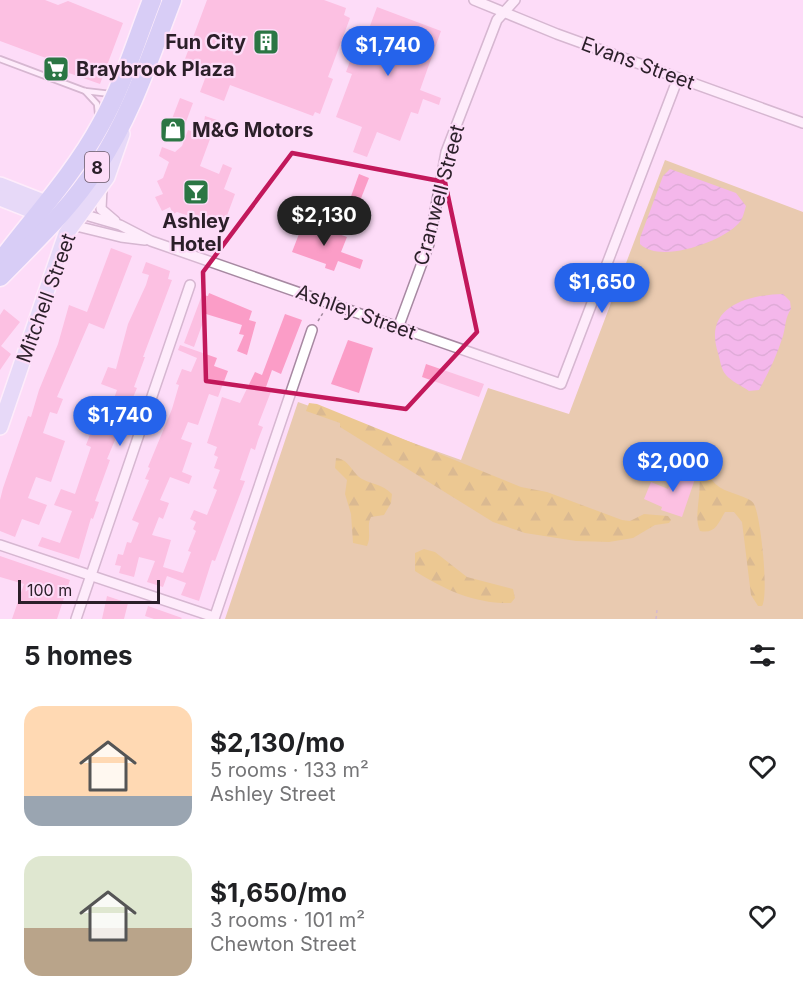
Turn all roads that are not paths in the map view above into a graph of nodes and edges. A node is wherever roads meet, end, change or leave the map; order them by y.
1 (152, 0) edge
2 (172, 0) edge
3 (474, 0) edge
4 (515, 0) edge
5 (503, 11) junction
6 (0, 59) edge
7 (678, 78) junction
8 (118, 89) junction
9 (85, 92) junction
10 (130, 109) junction
11 (803, 123) edge
12 (98, 130) junction
13 (0, 185) edge
14 (102, 185) junction
15 (0, 198) edge
16 (42, 208) junction
17 (69, 217) junction
18 (124, 227) junction
19 (151, 240) junction
20 (0, 262) edge
21 (0, 277) edge
22 (190, 285) dead end
23 (398, 328) junction
24 (312, 330) road end
25 (0, 428) edge
26 (0, 545) edge
27 (91, 576) junction
28 (214, 618) edge
29 (76, 619) edge

1 - 8 highway, 8
2 - 10 highway, 8
3 - 5 street, Evans Street
4 - 5 street, Cranwell Street
5 - 7 street, Evans Street
5 - 23 street, Cranwell Street
6 - 9 lane
7 - 11 street, Evans Street
7 - 23 street, Ashley Street
8 - 9 lane
8 - 12 highway, 8
9 - 12 lane
10 - 14 main road, Mitchell Street
10 - 17 highway, 8
12 - 16 highway, 8
13 - 16 main road, Ashley Street
14 - 17 main road, Mitchell Street
14 - 18 street
15 - 16 main road, Ashley Street
16 - 17 highway, Ashley Street
16 - 20 highway, 8
17 - 18 street, Ashley Street
17 - 19 street, Ashley Street
17 - 21 highway, 8
17 - 25 main road, Mitchell Street
18 - 19 street, Ashley Street
19 - 23 street, Ashley Street
22 - 27 street
24 - 28 street
26 - 27 street
27 - 28 street
27 - 29 street

